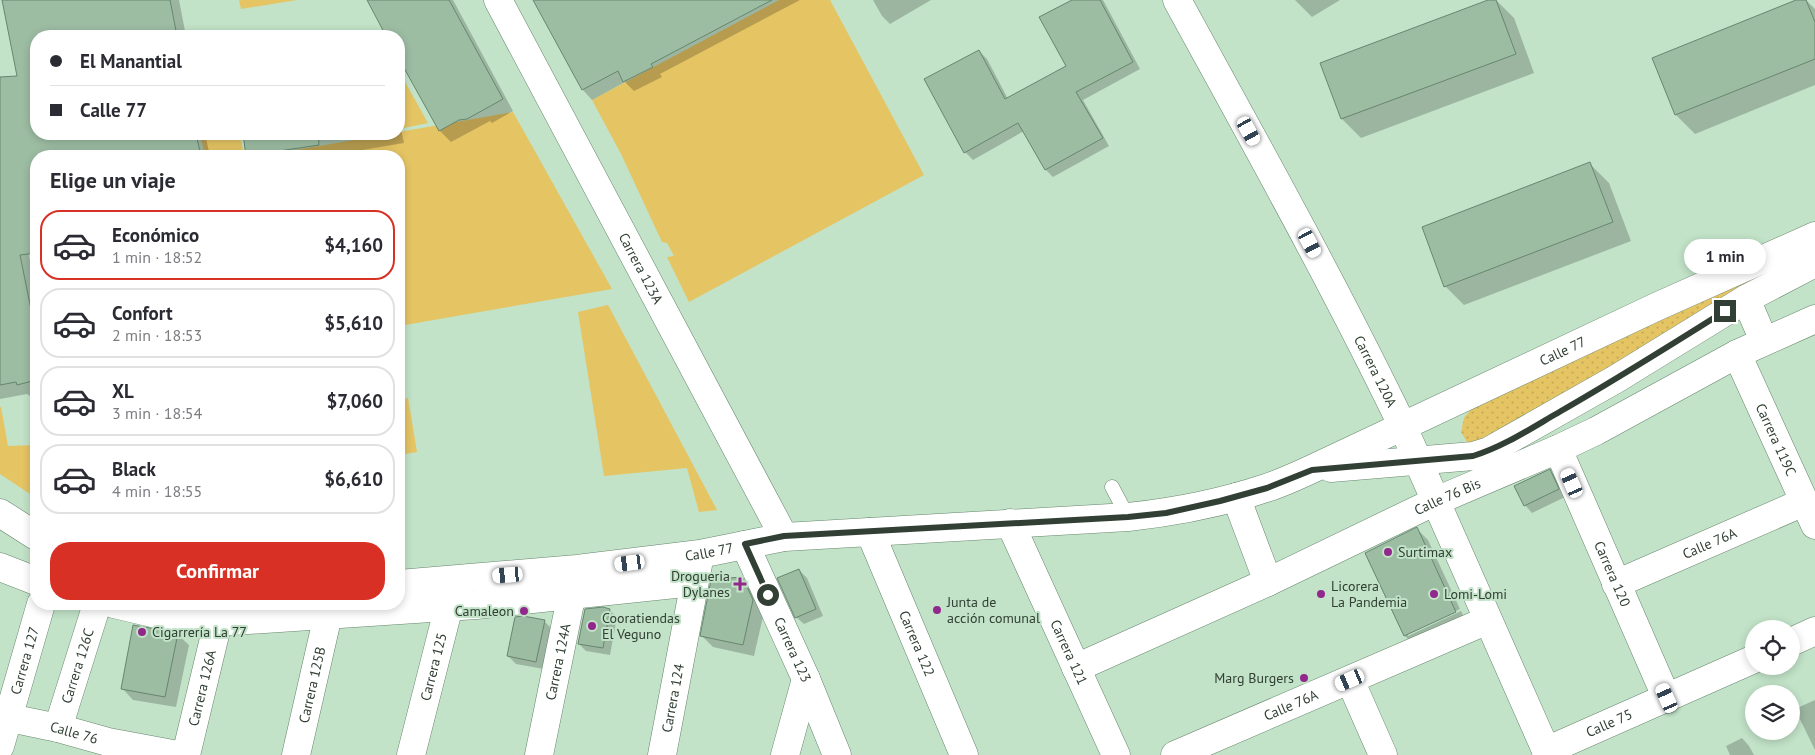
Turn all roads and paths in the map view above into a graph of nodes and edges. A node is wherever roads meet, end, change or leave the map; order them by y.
1 (498, 0) edge
2 (1177, 0) edge
3 (1815, 236) edge
4 (1815, 264) edge
5 (1746, 299) junction
6 (1815, 319) edge
7 (1764, 341) junction
8 (1737, 354) junction
9 (1582, 399) junction
10 (1403, 427) junction
11 (1596, 431) junction
12 (1558, 450) junction
13 (1417, 460) junction
14 (1312, 470) junction
15 (1112, 486) dead end
16 (1236, 497) junction
17 (1436, 501) junction
18 (0, 513) edge
19 (1810, 514) edge
20 (1128, 517) junction
21 (1010, 523) junction
22 (30, 532) edge
23 (870, 532) junction
24 (784, 536) junction
25 (745, 544) junction
26 (700, 554) junction
27 (0, 567) edge
28 (30, 579) edge
29 (456, 579) junction
30 (574, 582) junction
31 (694, 582) junction
32 (1268, 582) junction
33 (405, 583) edge
34 (1616, 584) junction
35 (450, 607) junction
36 (39, 610) edge
37 (95, 610) edge
38 (140, 610) edge
39 (404, 610) edge
40 (405, 610) edge
41 (328, 615) junction
42 (1488, 620) junction
43 (218, 622) junction
44 (1815, 631) edge
45 (1800, 638) edge
46 (1745, 663) edge
47 (1076, 668) junction
48 (806, 679) junction
49 (1350, 680) junction
50 (1667, 698) junction
51 (4, 717) edge
52 (58, 728) junction
53 (0, 746) edge
54 (107, 748) edge
55 (1547, 753) edge
56 (178, 755) edge
57 (186, 755) edge
58 (296, 755) edge
59 (411, 755) edge
60 (539, 755) edge
61 (662, 755) edge
62 (785, 755) edge
63 (837, 755) edge
64 (964, 755) edge
65 (1116, 755) edge
66 (1175, 755) edge
67 (1382, 755) edge

1 - 24 street, Carrera 123A
2 - 10 street, Carrera 120A
3 - 10 street, Calle 77
4 - 5 street, Calle 77
5 - 7 street
5 - 9 street, Calle 77
6 - 7 street, Calle 76 Bis
7 - 8 street, Calle 76 Bis
8 - 11 street, Calle 76 Bis
8 - 19 street, Carrera 119C
9 - 11 street
9 - 13 street, Calle 77
10 - 13 street, Carrera 120A
10 - 14 street, Calle 77
11 - 12 street, Calle 76 Bis
12 - 17 street, Calle 76 Bis
12 - 34 street, Carrera 120
13 - 14 street, Calle 77
13 - 17 street, Carrera 120A
14 - 16 street, Calle 77
15 - 20 lane
16 - 20 street, Calle 77
16 - 32 street
17 - 32 street, Calle 76 Bis
17 - 42 street, Carrera 120A
18 - 22 street
19 - 34 street, Calle 76A
20 - 21 street, Calle 77
21 - 23 street, Calle 77
21 - 47 street, Carrera 121
23 - 24 street, Calle 77
23 - 64 street, Carrera 122
24 - 25 street, Calle 77
25 - 26 street, Calle 77
25 - 48 street, Carrera 123
26 - 30 street, Calle 77
26 - 31 street, Carrera 124
27 - 28 street
29 - 30 street, Calle 77
29 - 33 street, Calle 77
29 - 35 street, Carrera 125
30 - 31 street
30 - 35 street
30 - 60 street, Carrera 124A
31 - 61 street, Carrera 124
32 - 47 street, Calle 76 Bis
34 - 50 street, Carrera 120
35 - 40 street
35 - 59 street, Carrera 125
36 - 51 street, Carrera 127
37 - 52 street, Carrera 126C
38 - 43 street
39 - 41 street
41 - 43 street
41 - 58 street, Carrera 125B
42 - 49 street, Calle 76A
42 - 55 street, Carrera 120A
43 - 57 street, Carrera 126A
44 - 45 street
46 - 50 street, Calle 75
47 - 65 street, Carrera 121
48 - 62 street
48 - 63 street, Carrera 123
49 - 66 street, Calle 76A
49 - 67 street
50 - 55 street, Calle 75
51 - 52 street, Calle 76
51 - 53 street, Carrera 127
52 - 54 street, Calle 76
54 - 56 street, Calle 76

